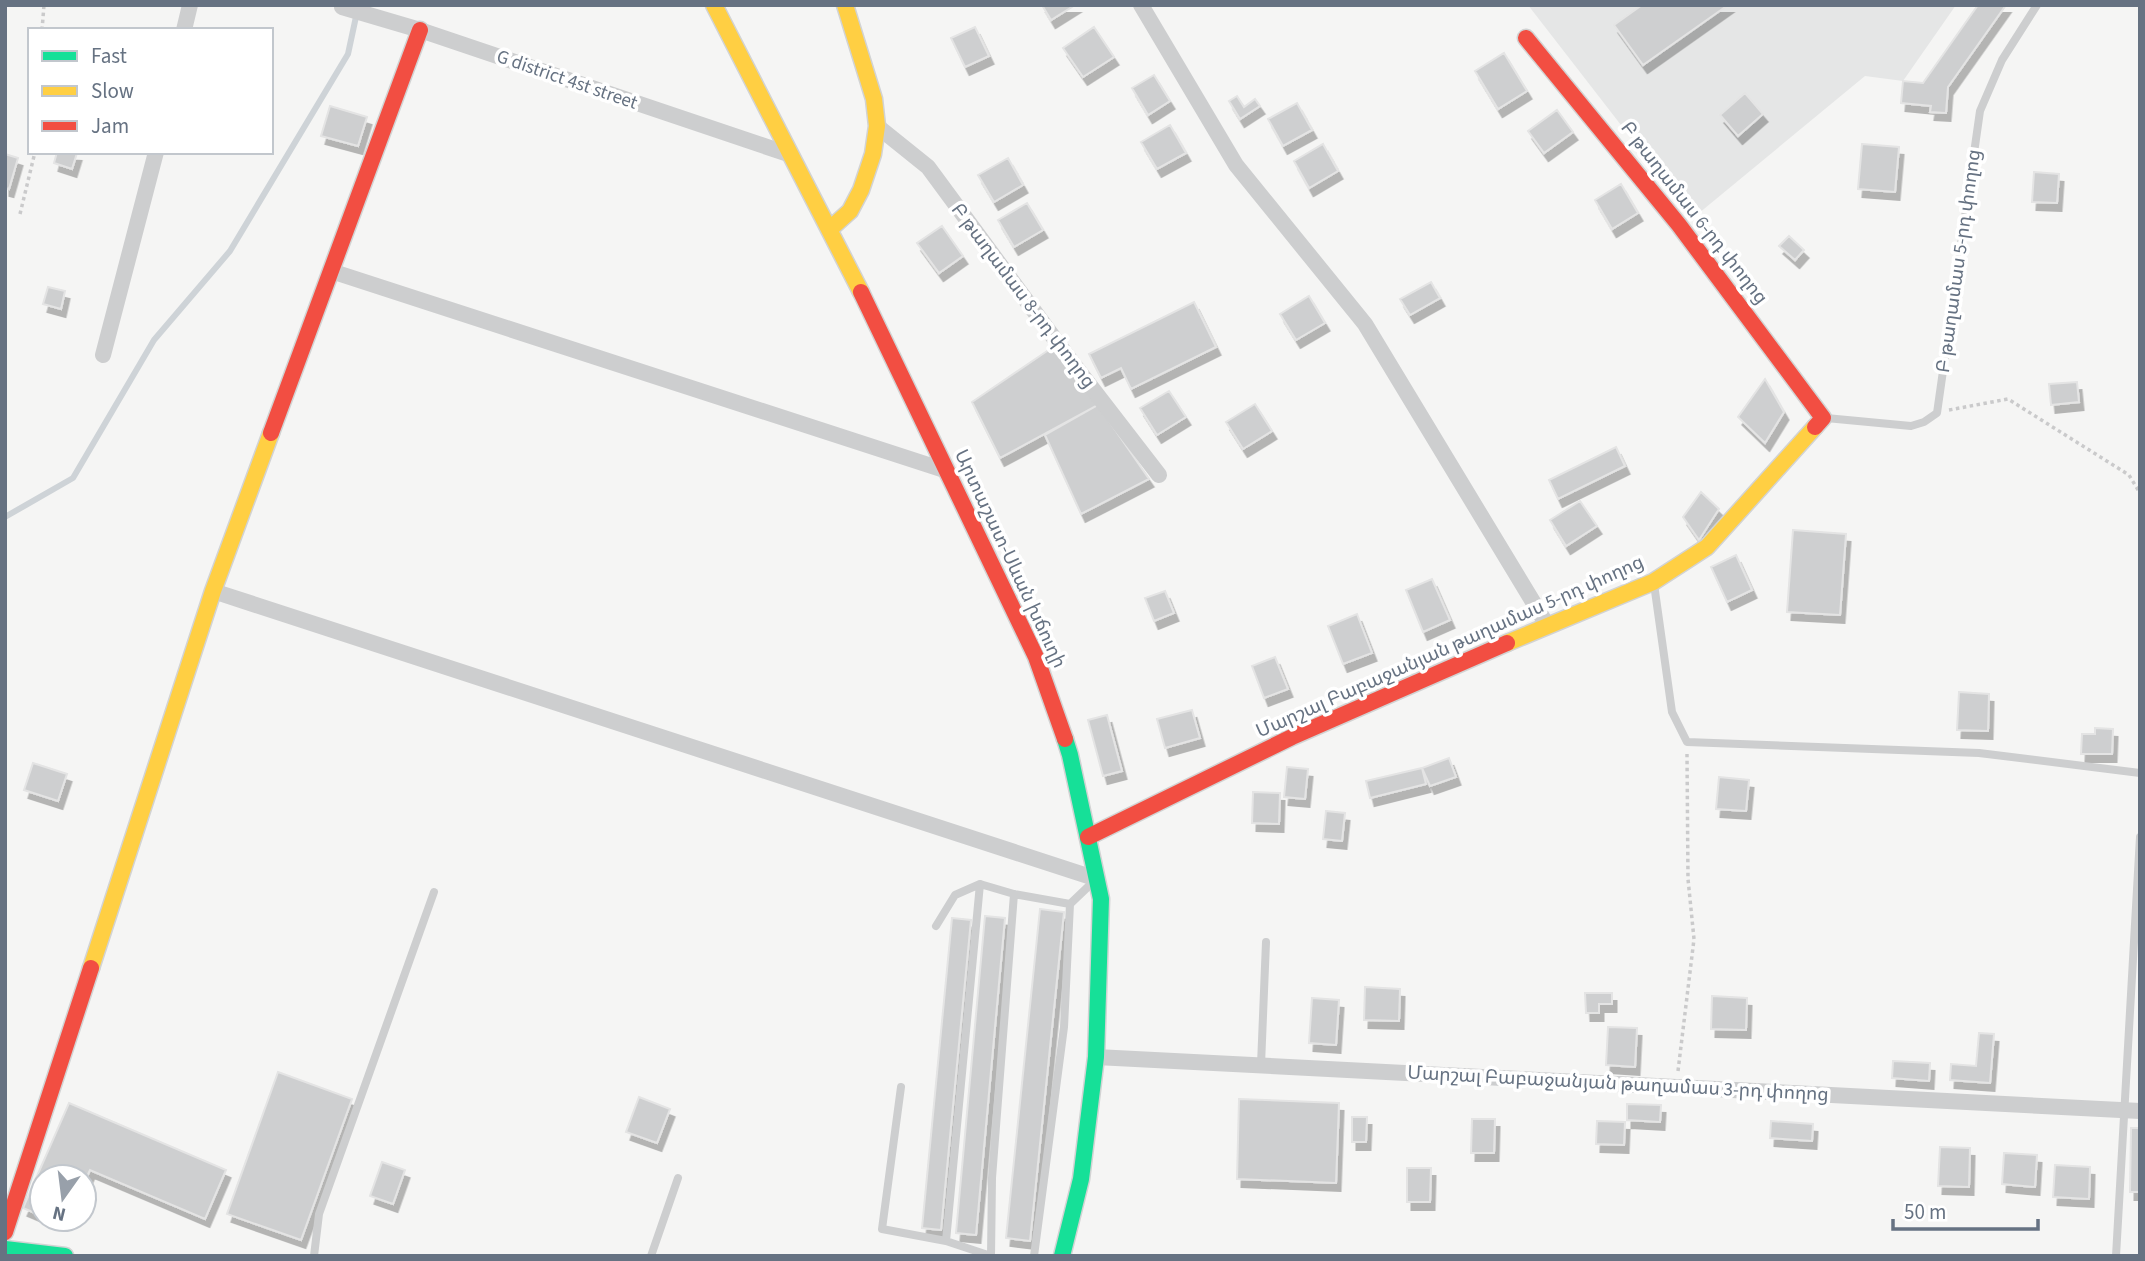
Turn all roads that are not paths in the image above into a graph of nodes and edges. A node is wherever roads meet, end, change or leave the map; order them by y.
1 (190, 5) edge
2 (714, 5) edge
3 (845, 5) edge
4 (1141, 5) edge
5 (2037, 5) edge
6 (342, 6) edge
7 (184, 28) edge
8 (420, 30) junction
9 (1526, 38) dead end
10 (877, 126) junction
11 (155, 154) edge
12 (791, 155) junction
13 (830, 229) junction
14 (331, 271) junction
15 (103, 355) dead end
16 (1823, 418) junction
17 (947, 471) junction
18 (1159, 475) dead end
19 (1653, 582) junction
20 (213, 590) junction
21 (1547, 625) junction
22 (2140, 773) edge
23 (1088, 837) junction
24 (2140, 837) edge
25 (1097, 879) junction
26 (980, 884) junction
27 (435, 891) dead end
28 (1014, 894) junction
29 (1070, 904) junction
30 (936, 926) dead end
31 (1266, 942) dead end
32 (1096, 1056) junction
33 (1261, 1065) junction
34 (901, 1087) dead end
35 (2132, 1111) edge
36 (678, 1178) dead end
37 (5, 1232) edge
38 (946, 1241) junction
39 (5, 1249) edge
40 (65, 1256) edge
41 (314, 1256) edge
42 (651, 1256) edge
43 (991, 1256) edge
44 (1034, 1256) edge
45 (1062, 1256) edge
46 (2116, 1256) edge

1 - 7 street
2 - 12 street, Արտաշատ-Սևան խճուղի
3 - 10 street
4 - 21 street
5 - 16 lane, Բ թաղամաս 5-րդ փողոց
6 - 8 street, G district 4st street
8 - 12 street, G district 4st street
8 - 14 street
9 - 16 street, Բ թաղամաս 6-րդ փողոց
10 - 13 street
10 - 18 street, Բ թաղամաս 8-րդ փողոց
11 - 15 street
12 - 13 street, Արտաշատ-Սևան խճուղի
13 - 17 street, Արտաշատ-Սևան խճուղի
14 - 17 street
14 - 20 street
16 - 19 street, Մարշալ Բաբաջանյան թաղամաս 5-րդ փողոց
17 - 23 street, Արտաշատ-Սևան խճուղի
19 - 21 street, Մարշալ Բաբաջանյան թաղամաս 5-րդ փողոց
19 - 22 lane
20 - 25 street
20 - 37 street
21 - 23 street, Մարշալ Բաբաջանյան թաղամաս 5-րդ փողոց
23 - 25 street, Արտաշատ-Սևան խճուղի
24 - 35 lane
25 - 29 lane
25 - 32 street, Արտաշատ-Սևան խճուղի
26 - 28 lane
26 - 30 lane
26 - 38 lane
27 - 41 lane
28 - 29 lane
28 - 43 lane
29 - 44 lane
31 - 33 lane
32 - 33 street, Մարշալ Բաբաջանյան թաղամաս 3-րդ փողոց
32 - 45 street, Արտաշատ-Սևան խճուղի
33 - 35 street, Մարշալ Բաբաջանյան թաղամաս 3-րդ փողոց
34 - 38 lane
35 - 46 lane
36 - 42 lane
38 - 43 lane
39 - 40 street

